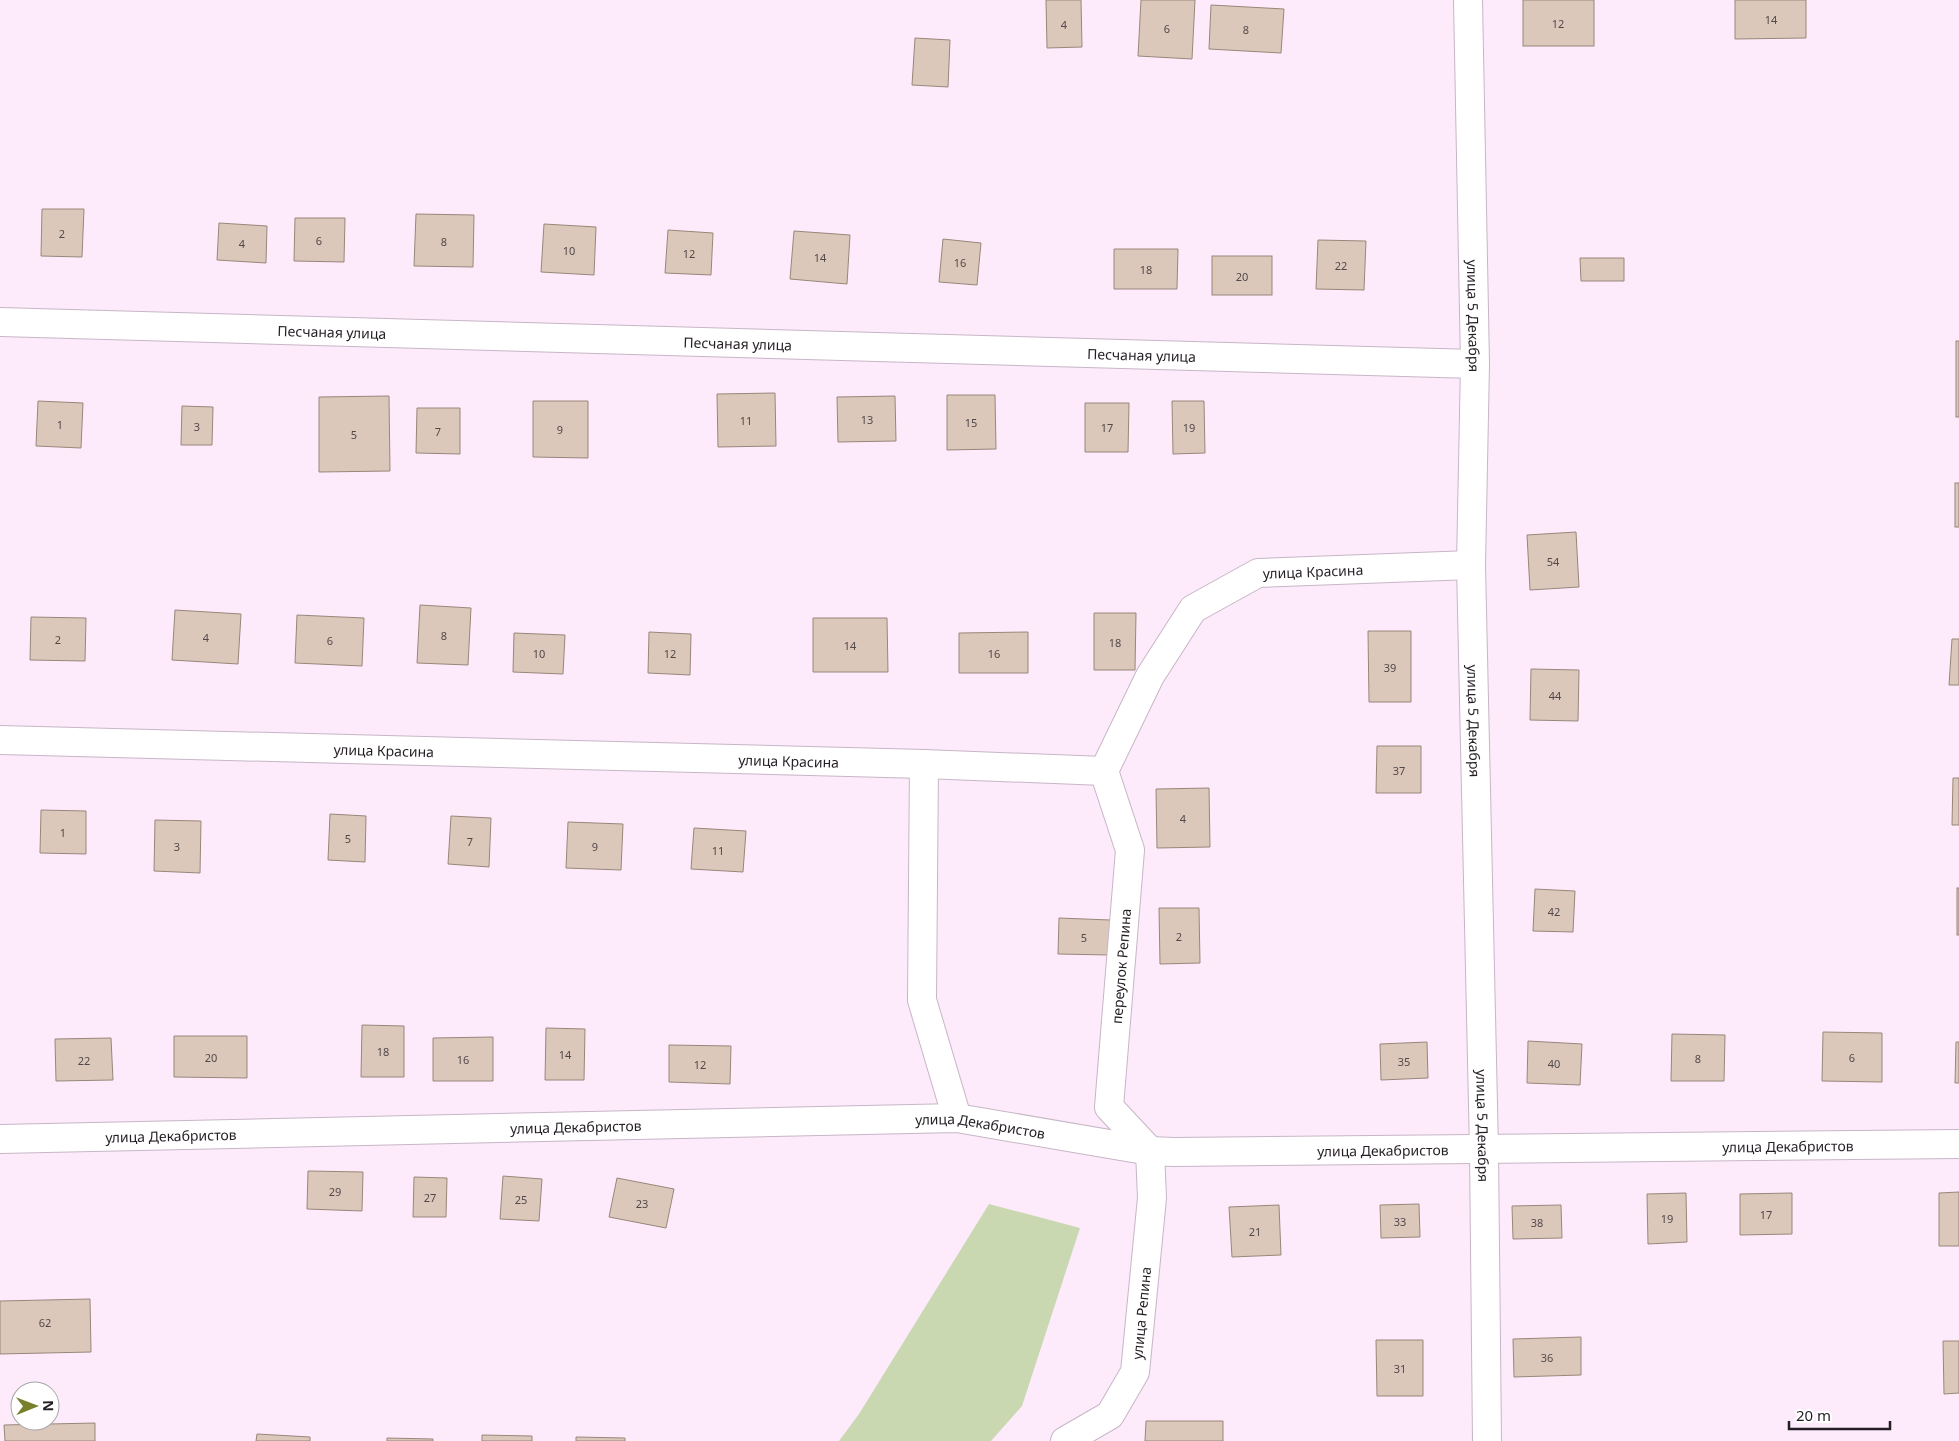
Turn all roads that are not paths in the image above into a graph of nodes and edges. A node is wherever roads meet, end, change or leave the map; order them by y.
1 (1468, 0) edge
2 (0, 322) edge
3 (1475, 364) junction
4 (1471, 565) junction
5 (0, 740) edge
6 (924, 764) junction
7 (1104, 771) junction
8 (957, 1118) junction
9 (0, 1139) edge
10 (1959, 1144) edge
11 (1484, 1150) junction
12 (1150, 1151) junction
13 (1065, 1441) edge
14 (1487, 1441) edge

1 - 3 street, улица 5 Декабря
2 - 3 street, Песчаная улица
3 - 4 street, улица 5 Декабря
4 - 7 street, улица Красина
4 - 11 street, улица 5 Декабря
5 - 6 street, улица Красина
6 - 7 street, улица Красина
6 - 8 street
7 - 12 street, переулок Репина
8 - 9 street, улица Декабристов
8 - 12 street, улица Декабристов
10 - 11 street, улица Декабристов
11 - 12 street, улица Декабристов
11 - 14 street, улица 5 Декабря
12 - 13 street, улица Репина

